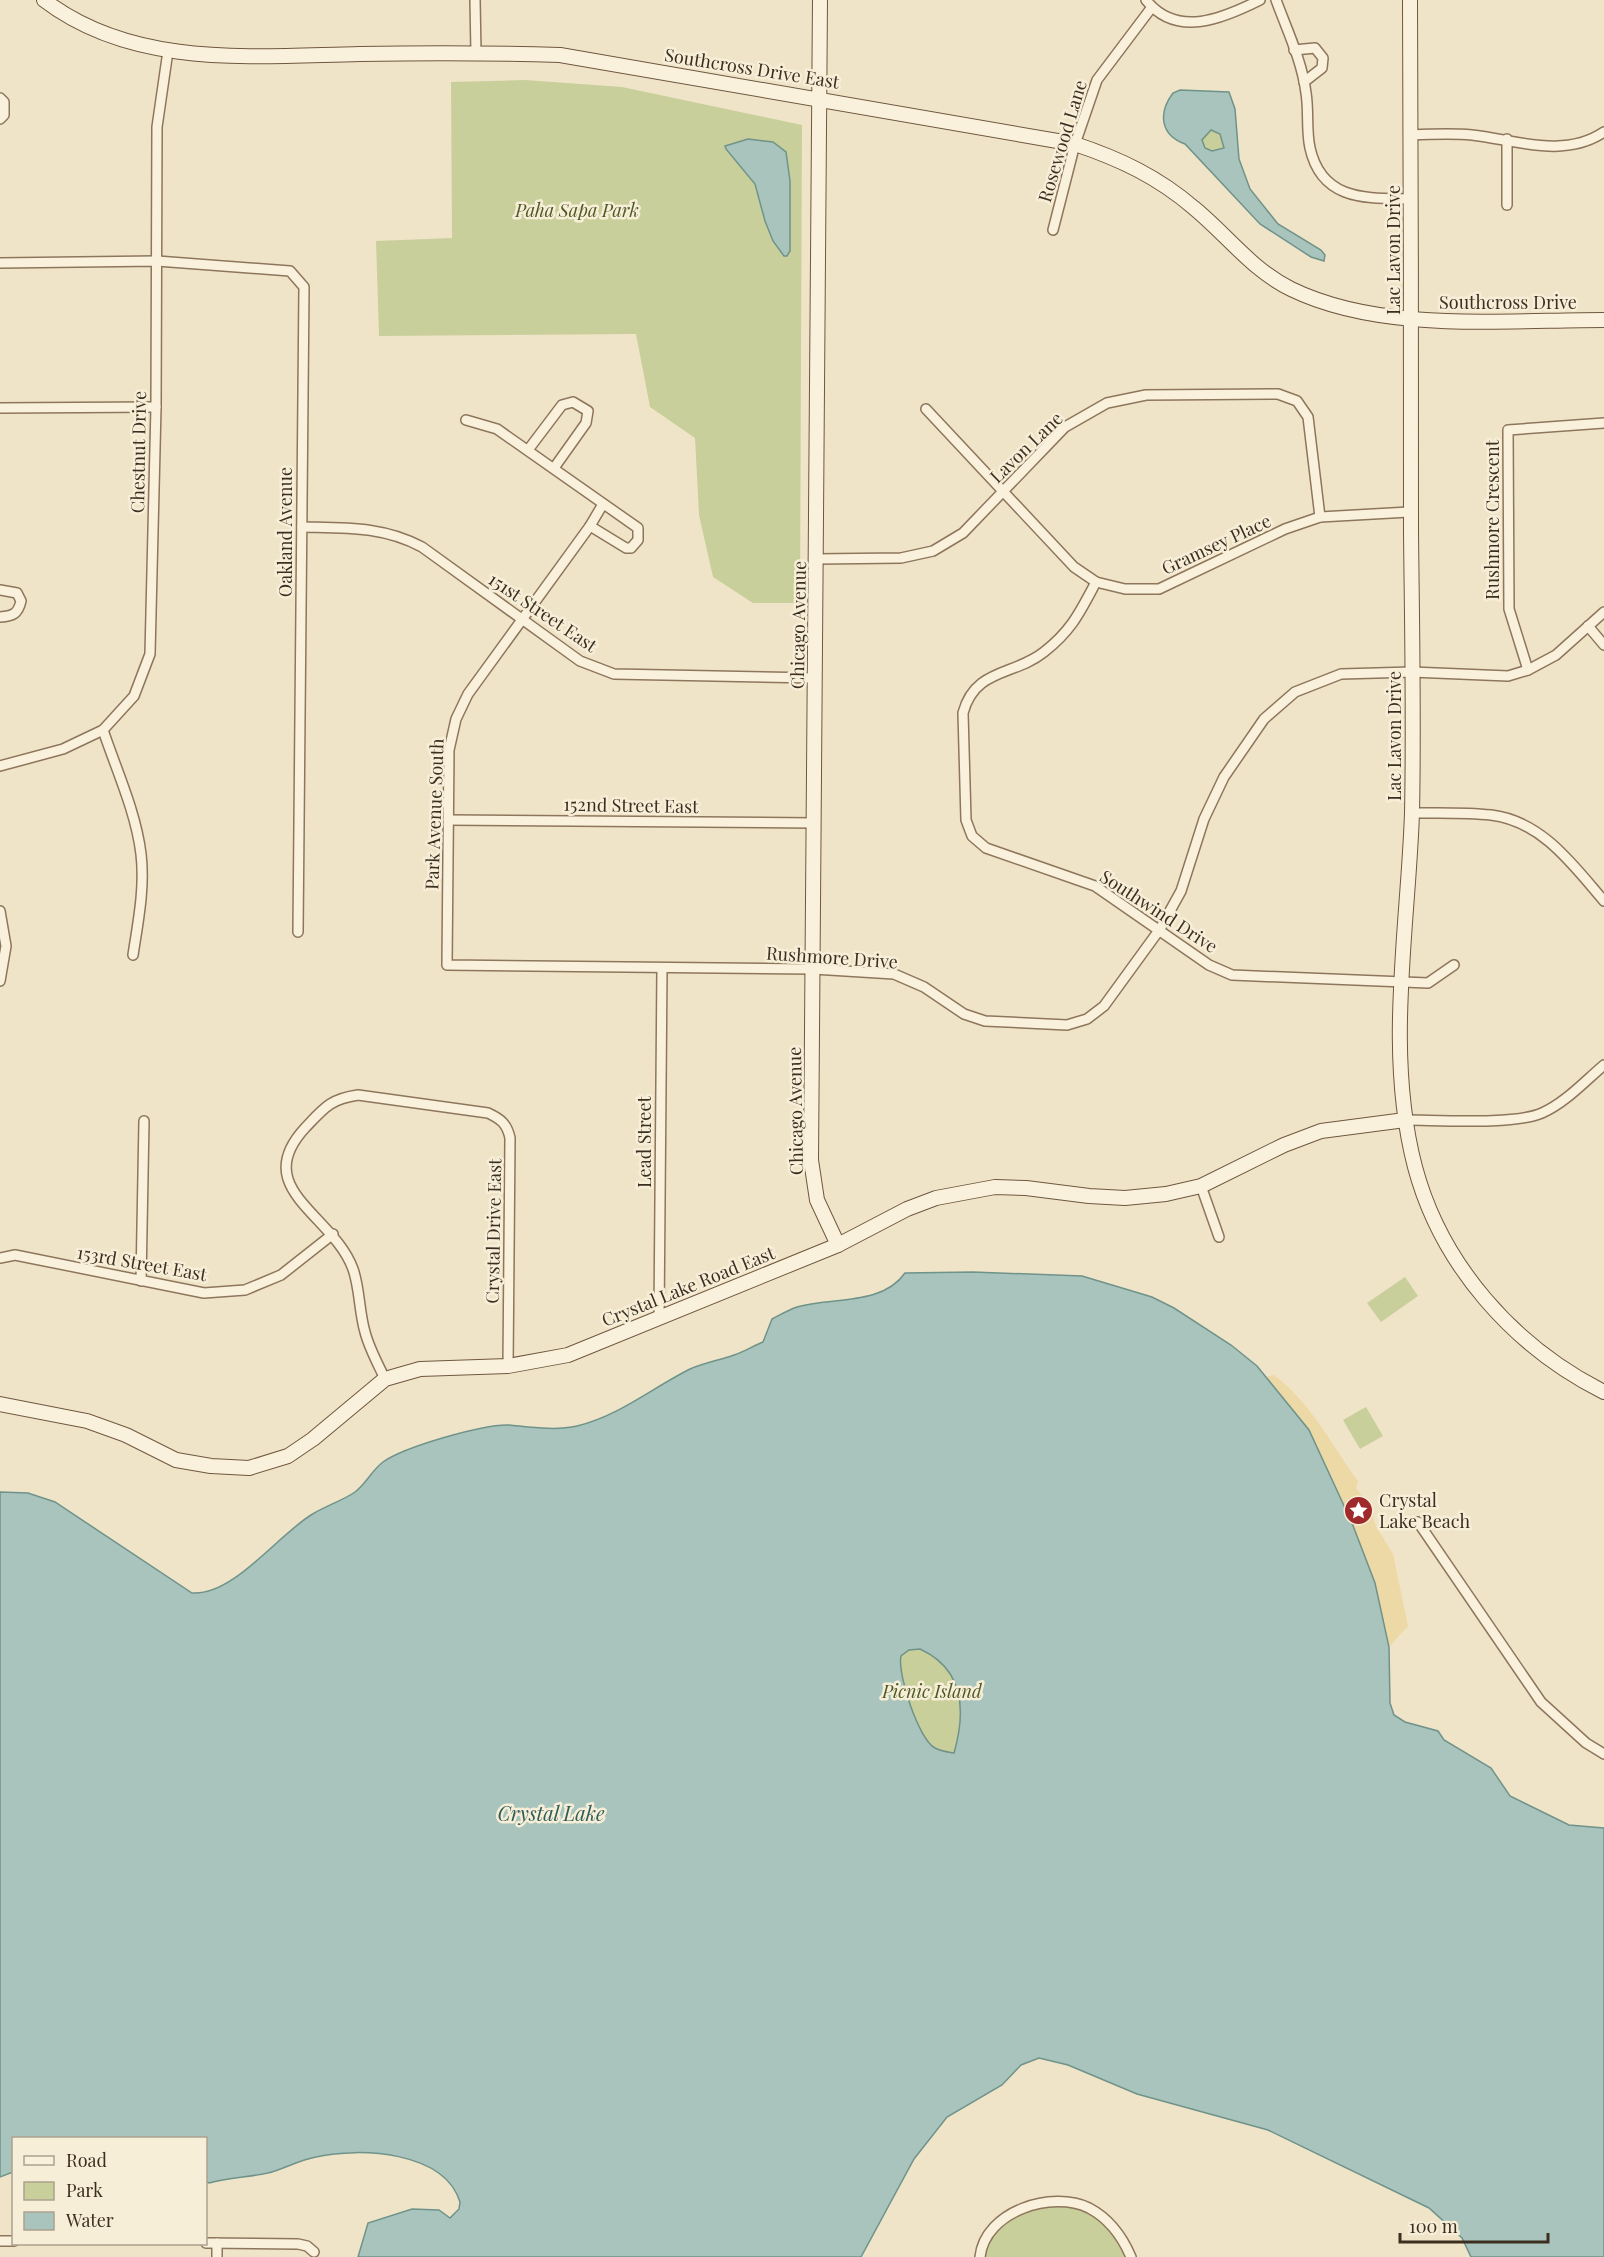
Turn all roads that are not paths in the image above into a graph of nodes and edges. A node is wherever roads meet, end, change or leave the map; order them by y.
1 (44, 0) edge
2 (475, 0) edge
3 (820, 0) edge
4 (1260, 0) edge
5 (1276, 0) edge
6 (1410, 0) edge
7 (1149, 4) edge
8 (1294, 50) junction
9 (168, 51) junction
10 (476, 53) junction
11 (1304, 82) junction
12 (0, 98) edge
13 (821, 98) junction
14 (0, 118) edge
15 (1604, 132) edge
16 (1411, 135) junction
17 (1507, 140) junction
18 (1075, 144) junction
19 (1411, 199) junction
20 (1507, 205) dead end
21 (1053, 230) dead end
22 (157, 261) junction
23 (0, 263) edge
24 (1411, 320) junction
25 (1604, 320) edge
26 (156, 406) junction
27 (0, 408) edge
28 (926, 408) dead end
29 (466, 420) dead end
30 (1604, 423) edge
31 (528, 450) junction
32 (554, 468) junction
33 (1003, 492) junction
34 (603, 504) junction
35 (1411, 508) junction
36 (1320, 517) junction
37 (590, 526) junction
38 (302, 527) junction
39 (816, 559) junction
40 (1096, 582) junction
41 (0, 590) edge
42 (1604, 612) edge
43 (0, 617) edge
44 (522, 620) junction
45 (1588, 626) junction
46 (1604, 645) edge
47 (1528, 669) junction
48 (1412, 672) junction
49 (815, 678) junction
50 (103, 730) junction
51 (0, 766) edge
52 (1412, 813) junction
53 (448, 820) junction
54 (814, 824) junction
55 (1604, 901) edge
56 (0, 911) edge
57 (1160, 929) junction
58 (298, 932) dead end
59 (133, 955) dead end
60 (447, 965) joint
61 (1454, 965) dead end
62 (662, 968) junction
63 (813, 969) junction
64 (0, 981) edge
65 (1403, 983) junction
66 (1604, 1065) edge
67 (1405, 1120) junction
68 (144, 1121) dead end
69 (1201, 1186) junction
70 (333, 1234) junction
71 (1219, 1238) dead end
72 (838, 1245) junction
73 (0, 1258) edge
74 (141, 1281) junction
75 (659, 1317) junction
76 (508, 1366) junction
77 (385, 1379) junction
78 (1604, 1392) edge
79 (0, 1404) edge
80 (1418, 1522) dead end
81 (1604, 1754) edge
82 (207, 2243) edge
83 (217, 2243) junction
84 (314, 2252) dead end
85 (217, 2257) edge
86 (980, 2257) edge
87 (1131, 2257) edge

1 - 9 street, Southcross Drive East
2 - 10 street
3 - 13 street, Chicago Avenue
4 - 7 street
5 - 8 street
6 - 16 street, Lac Lavon Drive
7 - 18 street, Rosewood Lane
8 - 11 street
8 - 11 street
9 - 10 street, Southcross Drive East
9 - 22 street, Chestnut Drive
10 - 13 street, Southcross Drive East
11 - 19 street
12 - 14 street
13 - 18 street, Southcross Drive East
13 - 39 street, Chicago Avenue
15 - 17 street
16 - 17 street
16 - 19 street, Lac Lavon Drive
17 - 20 street
18 - 21 street, Rosewood Lane
18 - 24 street, Southcross Drive East
19 - 24 street, Lac Lavon Drive
22 - 23 street, Oakland Avenue
22 - 26 street, Chestnut Drive
22 - 38 street, Oakland Avenue
24 - 25 street, Southcross Drive
24 - 35 street, Lac Lavon Drive
26 - 27 street
26 - 50 street, Chestnut Drive
28 - 33 street, Gramsey Place
29 - 31 street
30 - 47 street, Rushmore Crescent
31 - 32 street
31 - 32 street
32 - 34 street
33 - 36 street, Lavon Lane
33 - 39 street, Lavon Lane
33 - 40 street, Gramsey Place
34 - 37 street, Park Avenue South
34 - 37 street
35 - 36 street, Gramsey Place
35 - 48 street, Lac Lavon Drive
36 - 40 street, Gramsey Place
37 - 44 street, Park Avenue South
38 - 44 street, 151st Street East
38 - 58 street, Oakland Avenue
39 - 49 street, Chicago Avenue
40 - 57 street, Southwind Drive
41 - 43 street
42 - 45 street, Rushmore Drive
44 - 49 street, 151st Street East
44 - 53 street, Park Avenue South
45 - 46 street
45 - 47 street, Rushmore Drive
47 - 48 street, Rushmore Drive
48 - 52 street, Lac Lavon Drive
48 - 57 street, Rushmore Drive
49 - 54 street, Chicago Avenue
50 - 51 street, Chestnut Drive
50 - 59 street
52 - 55 street
52 - 65 street, Lac Lavon Drive
53 - 54 street, 152nd Street East
53 - 60 street, Park Avenue South
54 - 63 street, Chicago Avenue
56 - 64 street
57 - 63 street, Rushmore Drive
57 - 65 street, Southwind Drive
60 - 62 street, Rushmore Drive
61 - 65 street, Southwind Drive
62 - 63 street, Rushmore Drive
62 - 75 street, Lead Street
63 - 72 street, Chicago Avenue
65 - 67 street, Lac Lavon Drive
66 - 67 street
67 - 69 street, Crystal Lake Road East
67 - 78 street, Lac Lavon Drive
68 - 74 street
69 - 71 street
69 - 72 street, Crystal Lake Road East
70 - 74 street, 153rd Street East
70 - 76 street, Crystal Drive East
70 - 77 street
72 - 75 street, Crystal Lake Road East
73 - 74 street, 153rd Street East
75 - 76 street, Crystal Lake Road East
76 - 77 street, Crystal Lake Road East
77 - 79 street, Crystal Lake Road East
80 - 81 street
82 - 83 street
83 - 84 street
83 - 85 street
86 - 87 street

